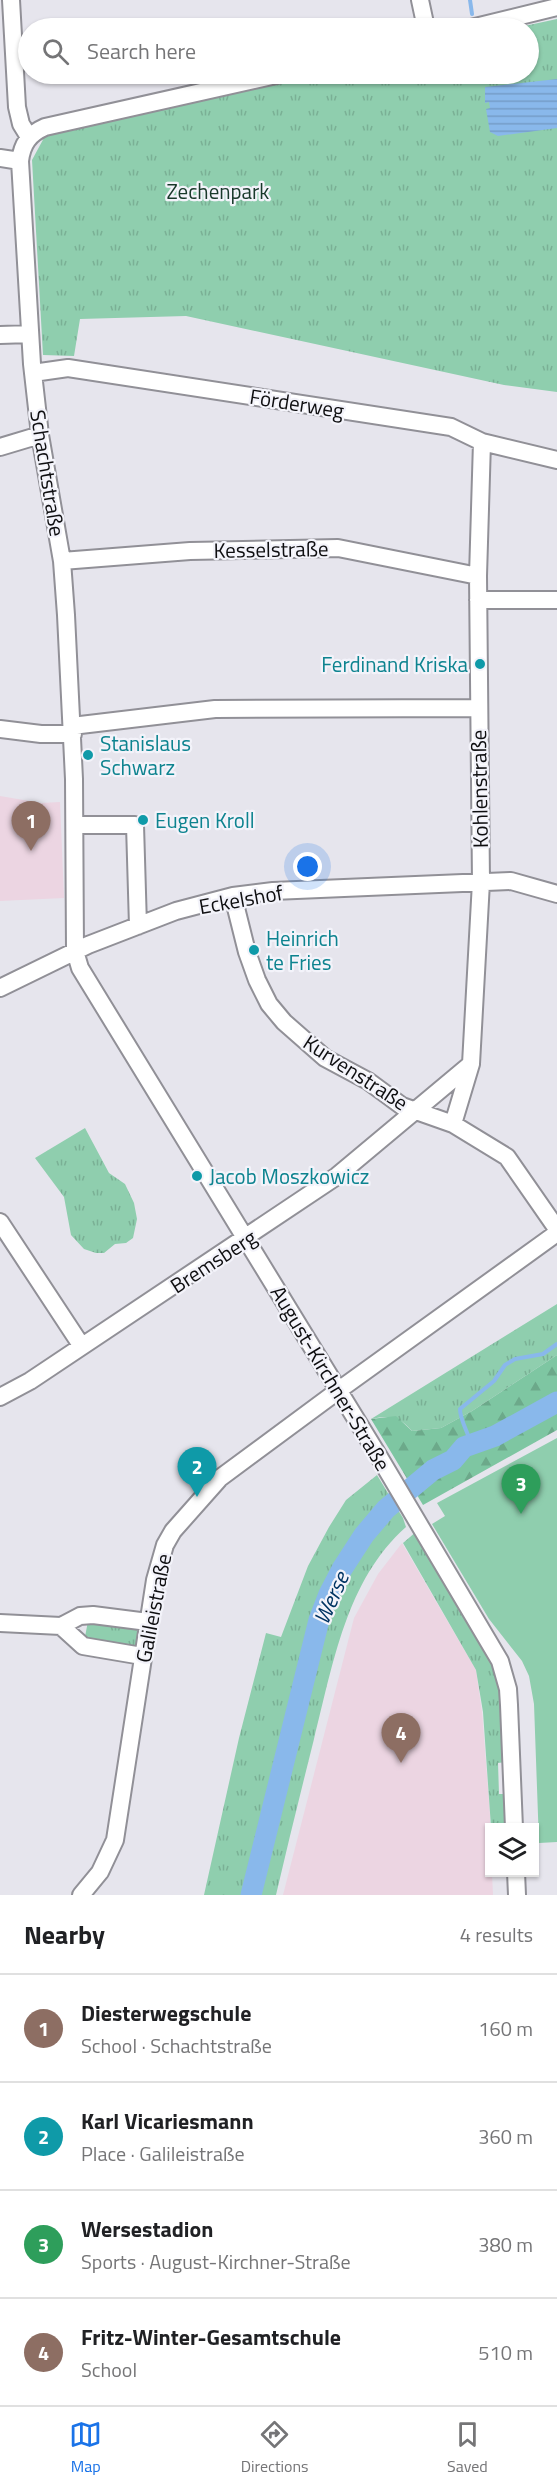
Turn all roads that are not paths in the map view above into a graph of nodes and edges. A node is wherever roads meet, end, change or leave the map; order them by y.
1 (11, 0) edge
2 (420, 0) edge
3 (556, 5) edge
4 (424, 18) edge
5 (508, 18) edge
6 (236, 84) edge
7 (29, 137) junction
8 (0, 158) edge
9 (20, 161) junction
10 (30, 334) junction
11 (0, 335) edge
12 (33, 373) junction
13 (40, 435) junction
14 (482, 442) junction
15 (0, 447) edge
16 (557, 460) edge
17 (62, 561) junction
18 (478, 576) junction
19 (478, 600) junction
20 (557, 600) edge
21 (477, 708) junction
22 (0, 729) edge
23 (72, 730) junction
24 (75, 825) junction
25 (481, 882) junction
26 (557, 894) edge
27 (233, 896) junction
28 (138, 926) junction
29 (75, 951) junction
30 (0, 988) edge
31 (471, 1064) junction
32 (416, 1110) junction
33 (453, 1124) junction
34 (0, 1222) edge
35 (557, 1231) edge
36 (246, 1239) junction
37 (81, 1345) junction
38 (339, 1390) junction
39 (0, 1396) edge
40 (148, 1622) junction
41 (0, 1623) edge
42 (61, 1626) junction
43 (142, 1656) junction
44 (514, 1823) edge
45 (516, 1877) edge
46 (81, 1895) edge
47 (518, 1895) edge

1 - 7 street
2 - 4 street
3 - 5 street
6 - 7 street
7 - 9 street, Schachtstraße
8 - 9 street
9 - 10 street, Schachtstraße
10 - 11 street
10 - 12 street, Schachtstraße
12 - 13 street, Schachtstraße
12 - 14 street, Förderweg
13 - 15 street
13 - 17 street, Schachtstraße
14 - 16 street, Förderweg
14 - 18 street, Kohlenstraße
17 - 18 street, Kesselstraße
17 - 23 street, Schachtstraße
18 - 19 street, Kohlenstraße
19 - 20 street
19 - 21 street, Kohlenstraße
21 - 23 street
21 - 25 street, Kohlenstraße
22 - 23 street
23 - 24 street, Schachtstraße
24 - 28 street
24 - 29 street, Schachtstraße
25 - 26 street, Eckelshof
25 - 27 street, Eckelshof
25 - 31 street, Kohlenstraße
27 - 28 street, Eckelshof
27 - 32 street, Kurvenstraße
28 - 29 street, Eckelshof
29 - 30 street, Eckelshof
29 - 36 street, August-Kirchner-Straße
31 - 32 street
31 - 33 street, Kohlenstraße
32 - 33 street, Kurvenstraße
32 - 36 street, Bremsberg
33 - 35 street, Kurvenstraße
34 - 37 street
35 - 38 street, Galileistraße
36 - 37 street, Bremsberg
36 - 38 street, August-Kirchner-Straße
37 - 39 street, Bremsberg
38 - 40 street, Galileistraße
38 - 44 street, August-Kirchner-Straße
40 - 42 street
40 - 43 street, Galileistraße
41 - 42 street
42 - 43 street
43 - 46 street, Galileistraße
45 - 47 street

